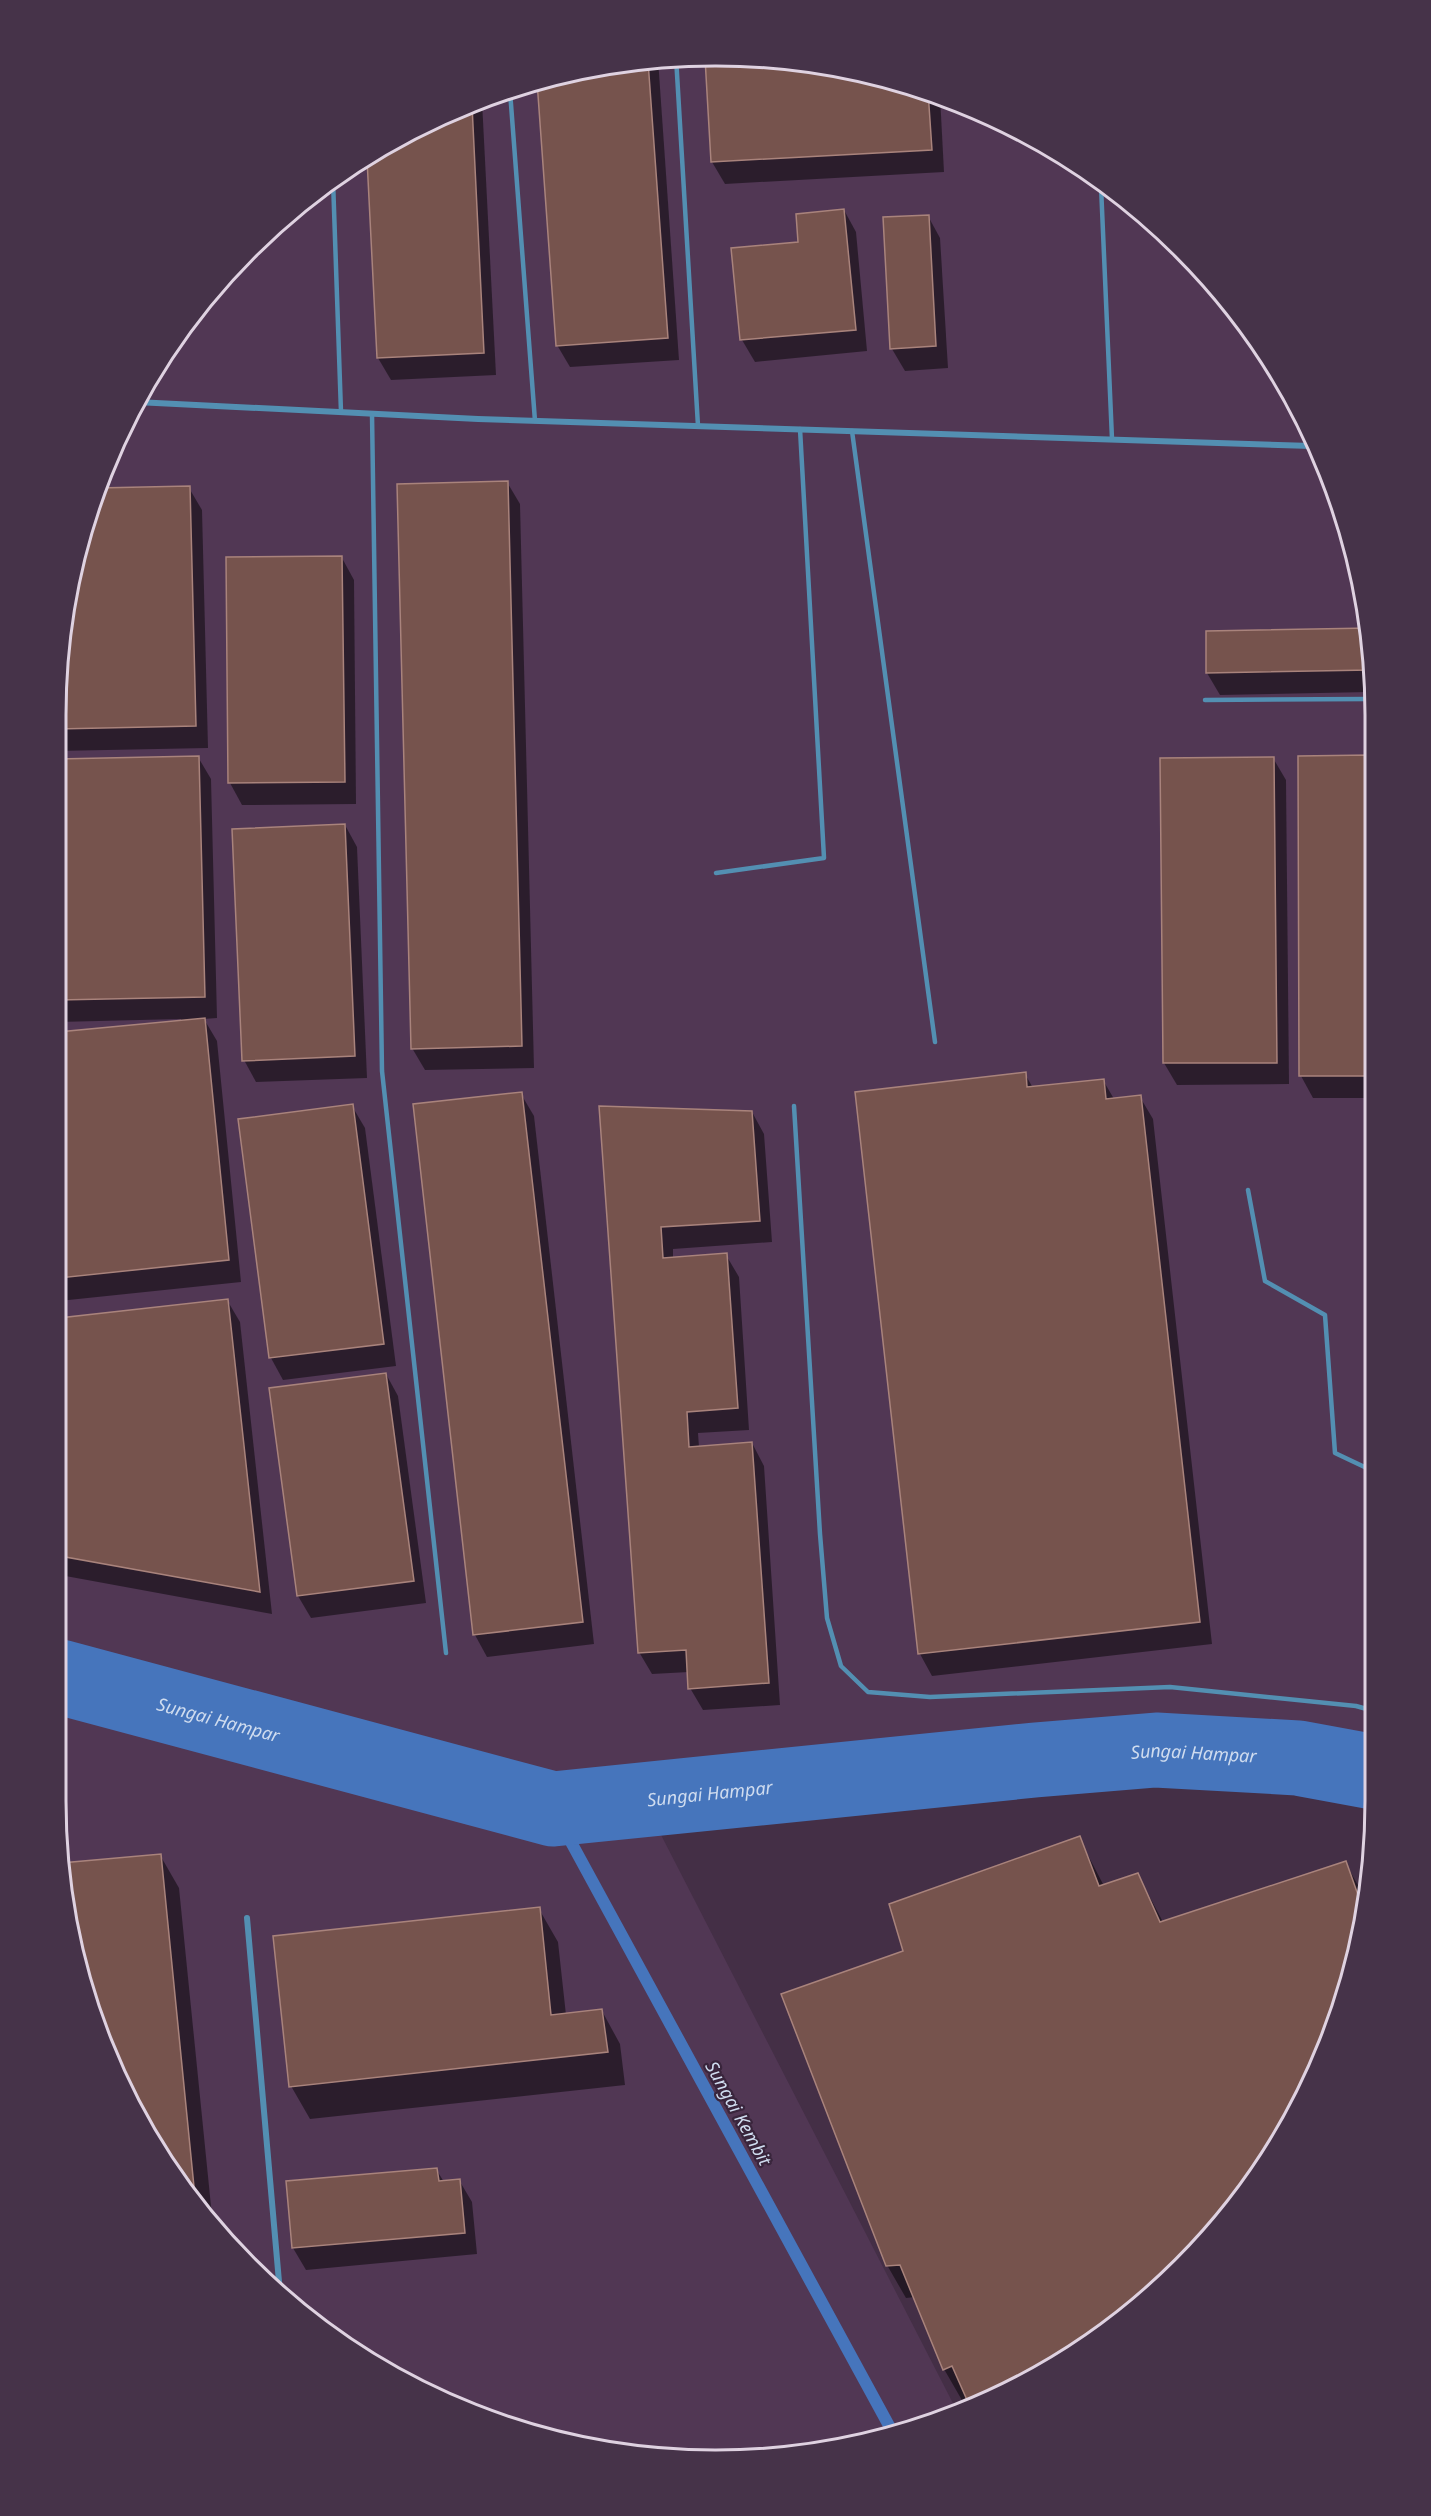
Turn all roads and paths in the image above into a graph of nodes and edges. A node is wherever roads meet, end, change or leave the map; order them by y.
1 (677, 67) edge
2 (511, 99) edge
3 (333, 190) edge
4 (1101, 193) edge
5 (147, 403) edge
6 (341, 412) junction
7 (372, 414) junction
8 (535, 421) junction
9 (698, 426) junction
10 (800, 429) junction
11 (852, 431) junction
12 (1112, 439) junction
13 (1306, 446) edge
14 (1365, 699) edge
15 (1204, 700) dead end
16 (716, 873) dead end
17 (935, 1042) dead end
18 (794, 1106) dead end
19 (1248, 1190) dead end
20 (1365, 1467) edge
21 (446, 1653) dead end
22 (1365, 1708) edge
23 (246, 1918) dead end
24 (279, 2281) edge

1 - 9 lane
2 - 8 lane
3 - 6 lane
4 - 12 lane
5 - 6 street
6 - 7 street
7 - 8 street
7 - 21 lane
8 - 9 street
9 - 10 street
10 - 11 street
10 - 16 lane
11 - 12 street
11 - 17 lane
12 - 13 street
14 - 15 lane
18 - 22 lane
19 - 20 lane
23 - 24 street

